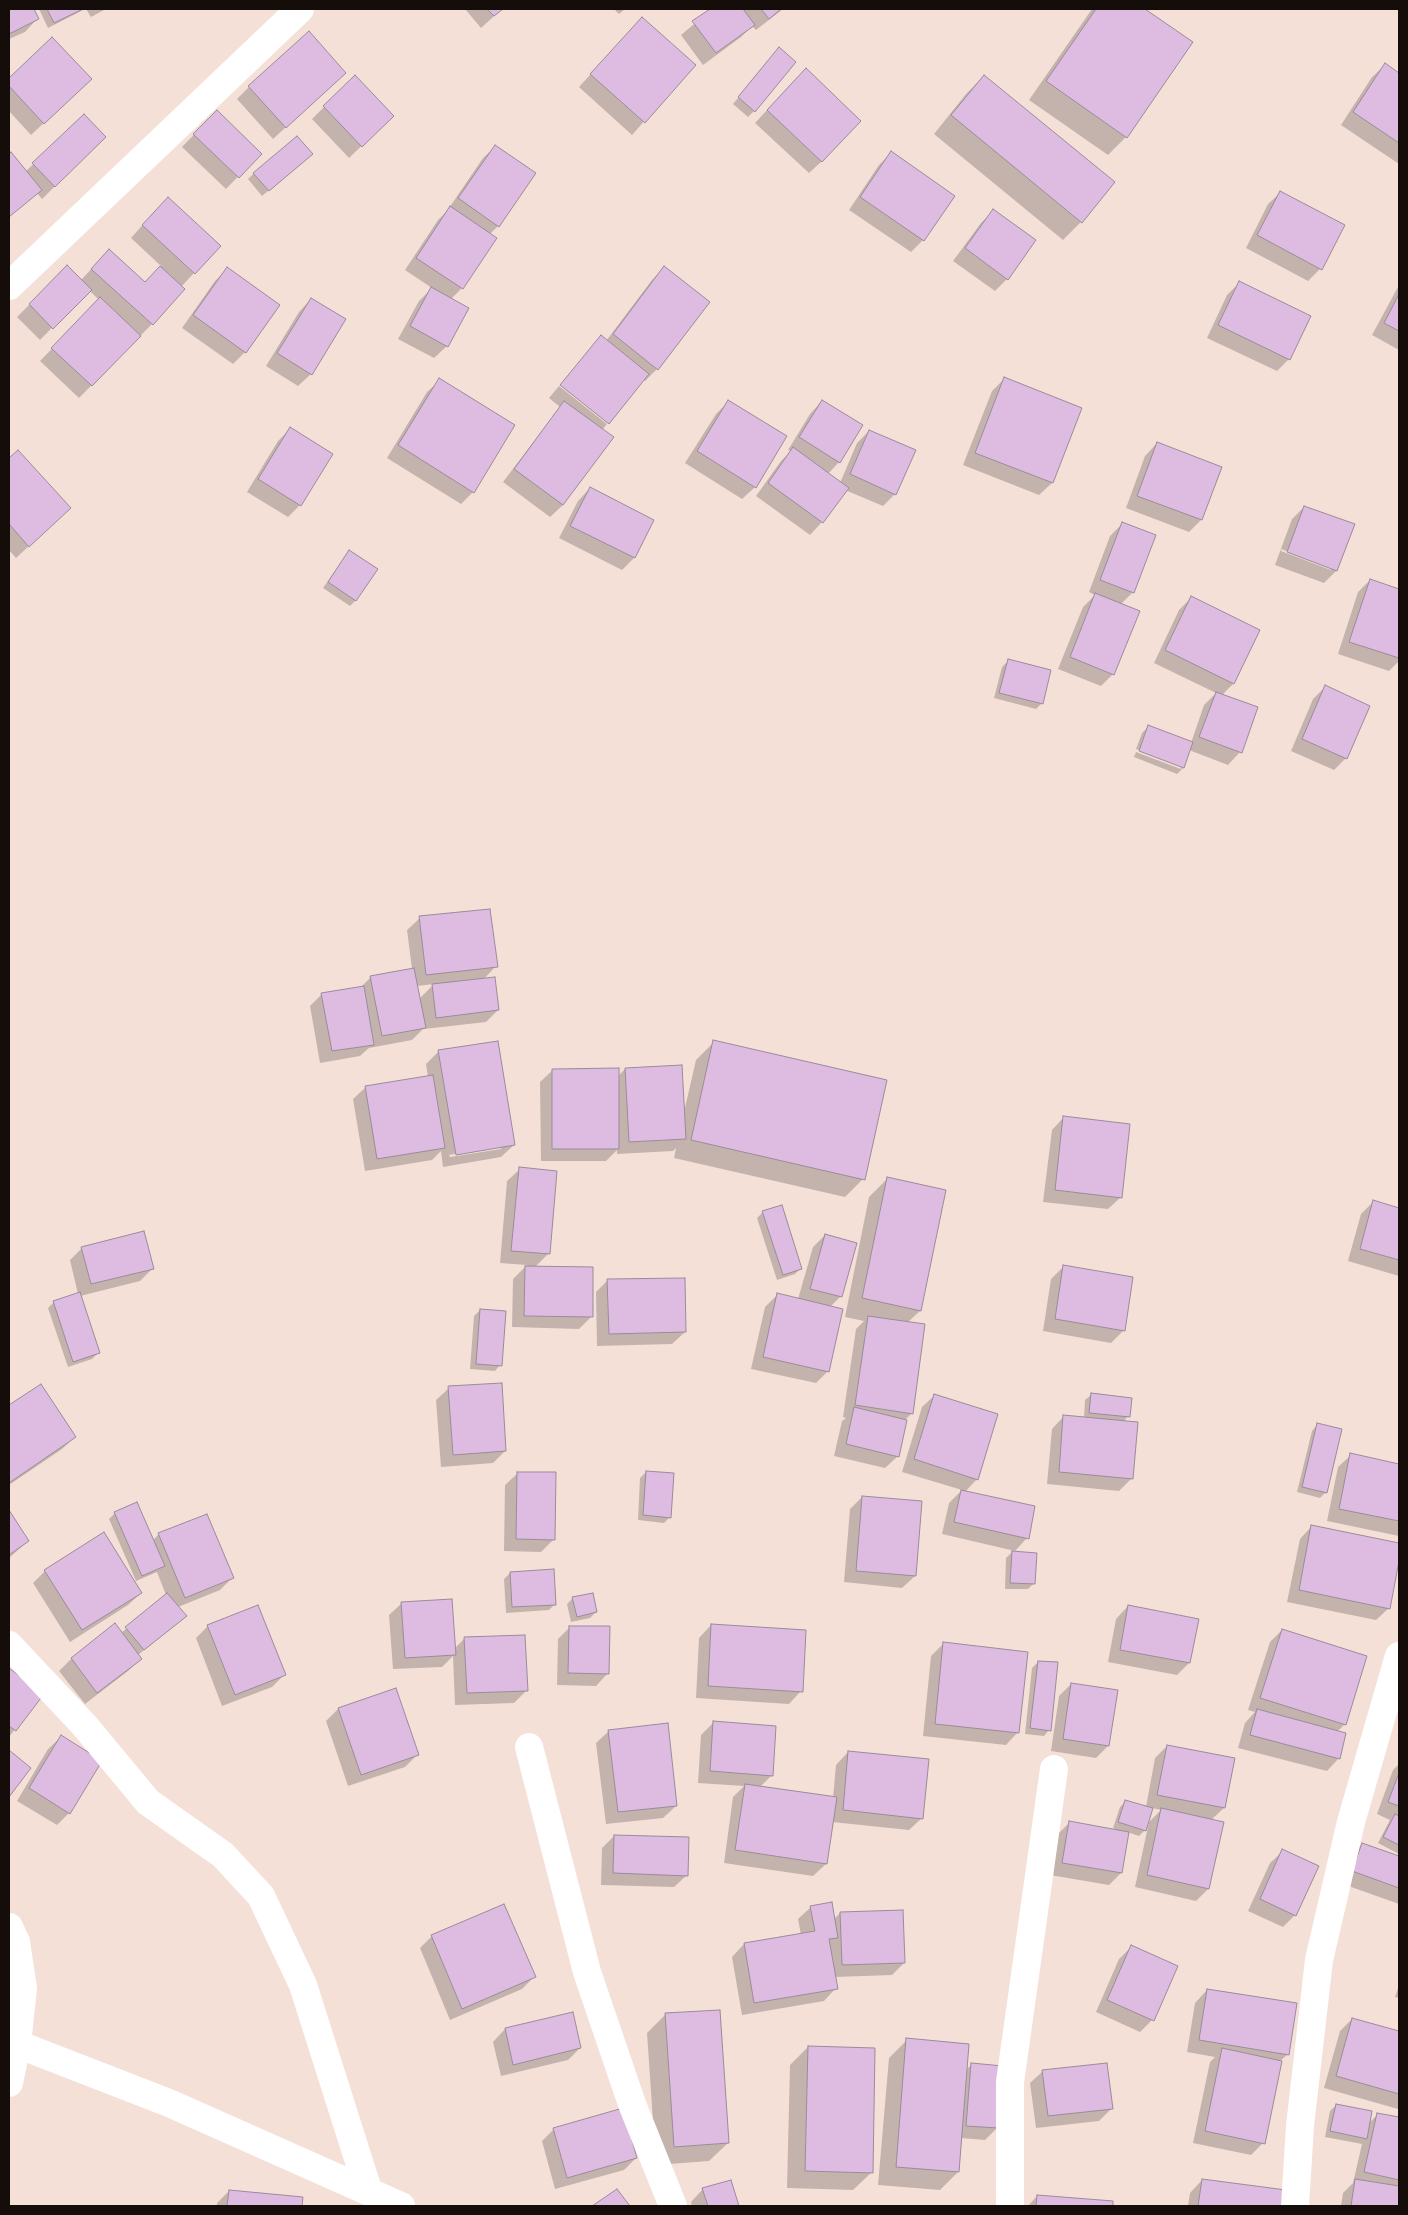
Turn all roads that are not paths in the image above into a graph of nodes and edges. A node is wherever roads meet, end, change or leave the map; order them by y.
1 (300, 9) edge
2 (9, 286) edge
3 (9, 1645) edge
4 (1399, 1656) edge
5 (529, 1747) dead end
6 (1054, 1769) dead end
7 (9, 1927) edge
8 (18, 2044) junction
9 (9, 2083) edge
10 (368, 2190) junction
11 (401, 2206) edge
12 (673, 2206) edge
13 (1010, 2206) edge
14 (1295, 2206) edge

1 - 2 street
3 - 10 street
4 - 14 street
5 - 12 street
6 - 13 street
7 - 8 street
8 - 9 street
8 - 10 street
10 - 11 street

